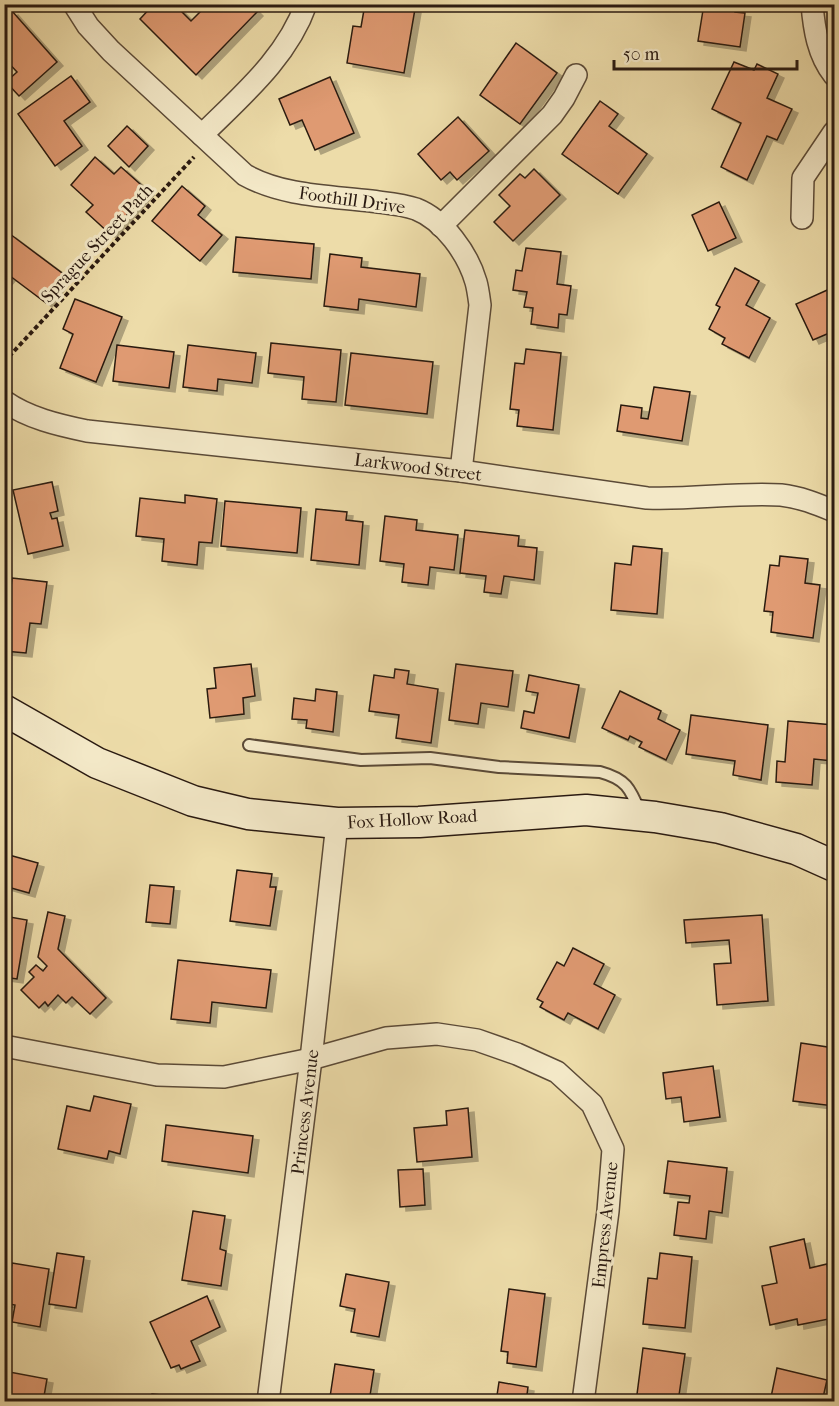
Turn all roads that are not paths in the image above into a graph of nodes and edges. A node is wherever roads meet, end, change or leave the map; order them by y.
1 (74, 4) edge
2 (306, 4) edge
3 (812, 4) edge
4 (576, 75) dead end
5 (834, 75) edge
6 (834, 132) edge
7 (206, 138) junction
8 (802, 218) dead end
9 (441, 226) junction
10 (4, 401) edge
11 (461, 471) junction
12 (834, 511) edge
13 (4, 710) edge
14 (249, 745) dead end
15 (641, 815) junction
16 (337, 822) junction
17 (834, 866) edge
18 (5, 1050) edge
19 (311, 1059) junction
20 (268, 1401) edge
21 (583, 1401) edge

1 - 7 street, Foothill Drive
2 - 7 street
3 - 5 street
4 - 9 street
6 - 8 street
7 - 9 street, Foothill Drive
9 - 11 street, Foothill Drive
10 - 11 street, Larkwood Street
11 - 12 street, Larkwood Street
13 - 16 main road, Fox Hollow Road
14 - 15 lane
15 - 16 main road, Fox Hollow Road
15 - 17 main road, Fox Hollow Road
16 - 19 street, Princess Avenue
18 - 19 street, Empress Avenue
19 - 20 street, Princess Avenue
19 - 21 street, Empress Avenue

